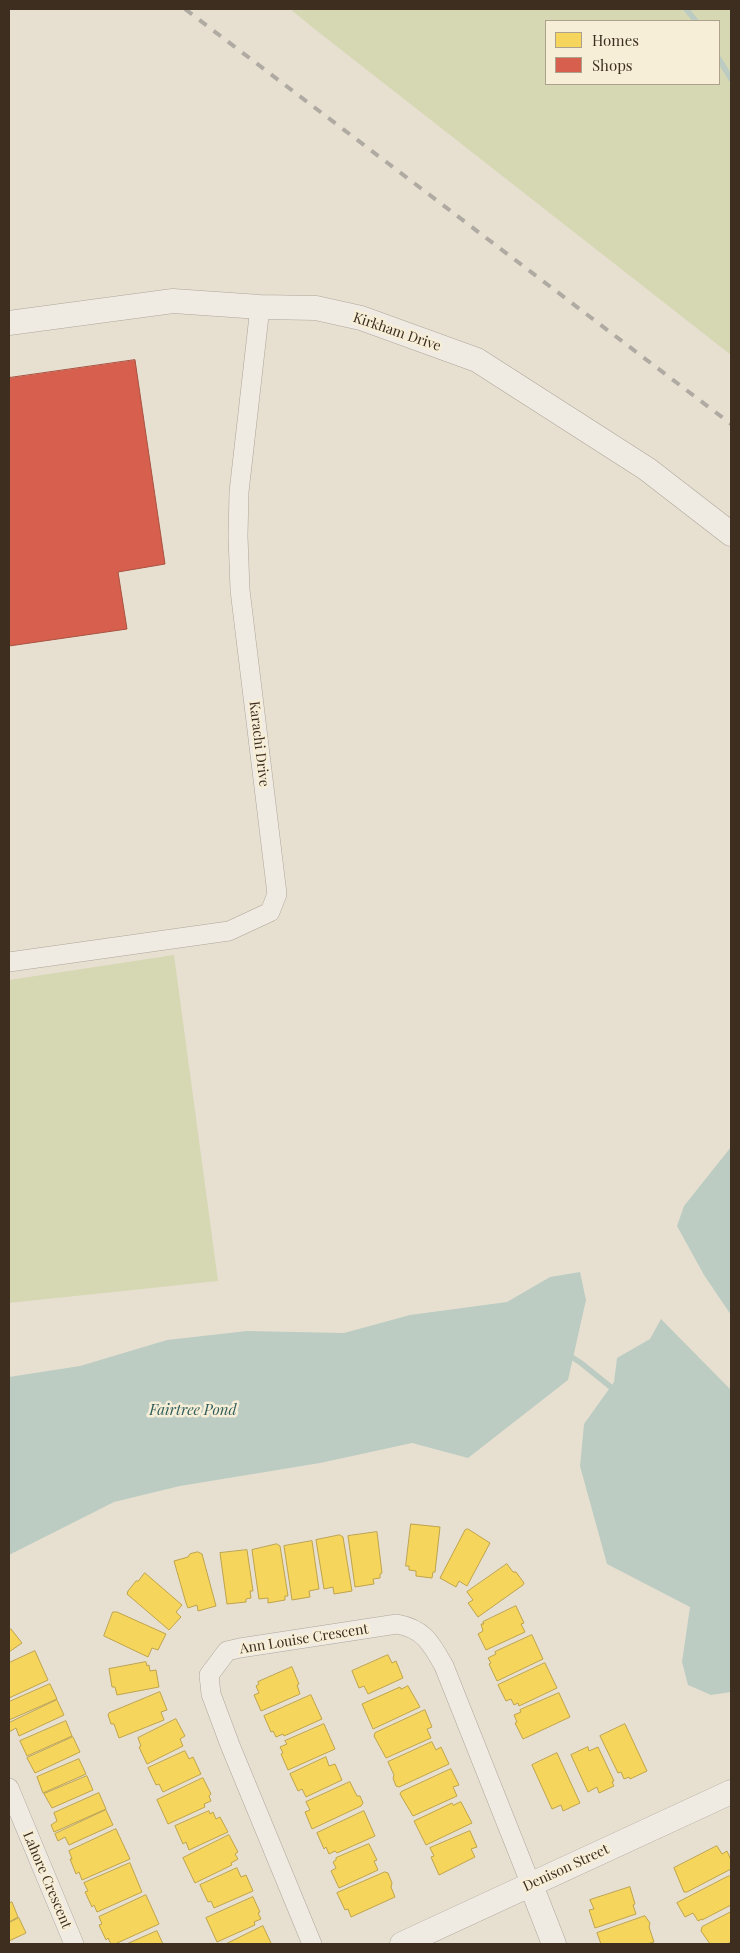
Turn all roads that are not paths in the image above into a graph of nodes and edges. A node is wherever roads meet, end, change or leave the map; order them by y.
1 (260, 307) junction
2 (9, 322) edge
3 (731, 534) edge
4 (9, 962) edge
5 (9, 1788) edge
6 (731, 1792) edge
7 (531, 1885) junction
8 (74, 1944) edge
9 (312, 1944) edge
10 (402, 1944) edge
11 (554, 1944) edge

1 - 2 street, Kirkham Drive
1 - 3 street, Kirkham Drive
1 - 4 street, Karachi Drive
5 - 8 street, Lahore Crescent
6 - 7 street, Denison Street
7 - 9 street, Ann Louise Crescent
7 - 10 street, Denison Street
7 - 11 street

